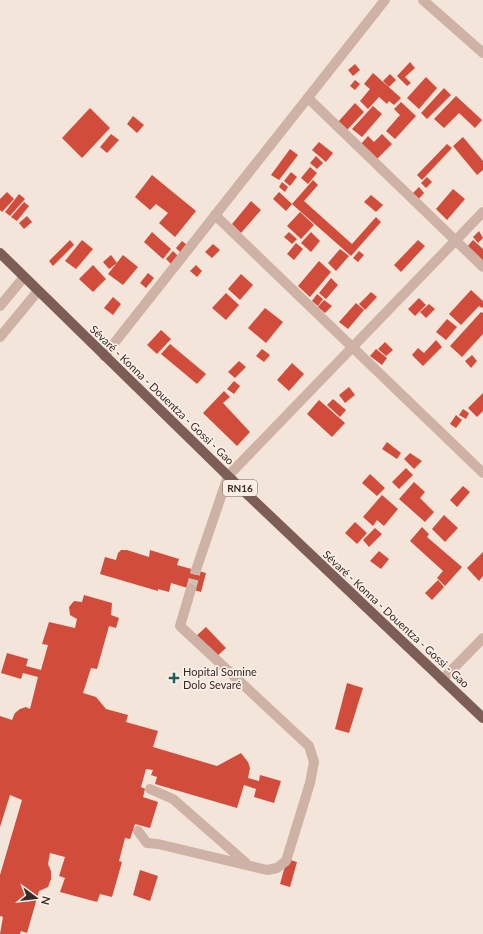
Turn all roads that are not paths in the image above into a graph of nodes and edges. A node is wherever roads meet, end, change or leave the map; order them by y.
1 (385, 0) edge
2 (423, 0) edge
3 (483, 54) edge
4 (308, 98) junction
5 (483, 212) edge
6 (215, 215) junction
7 (456, 240) junction
8 (0, 253) edge
9 (483, 267) edge
10 (24, 277) junction
11 (38, 291) junction
12 (0, 306) edge
13 (0, 337) edge
14 (352, 347) junction
15 (104, 356) junction
16 (483, 473) edge
17 (228, 476) junction
18 (196, 570) tunnel mouth
19 (191, 589) tunnel mouth
20 (483, 638) edge
21 (442, 680) junction
22 (483, 718) edge
23 (150, 789) dead end
24 (138, 831) dead end
25 (248, 865) junction

1 - 4 street
2 - 3 street
4 - 6 street
4 - 7 street
5 - 7 street
6 - 14 street
6 - 15 street
7 - 9 street
7 - 14 street
8 - 10 main road, Sévaré - Konna - Douentza - Gossi - Gao / RN16
10 - 11 main road, Sévaré - Konna - Douentza - Gossi - Gao / RN16
10 - 12 street
11 - 13 street
11 - 15 main road, Sévaré - Konna - Douentza - Gossi - Gao / RN16
14 - 16 street
14 - 17 street
15 - 17 main road, Sévaré - Konna - Douentza - Gossi - Gao / RN16
17 - 18 street
17 - 21 main road, Sévaré - Konna - Douentza - Gossi - Gao / RN16
19 - 25 street
20 - 21 street
21 - 22 main road, Sévaré - Konna - Douentza - Gossi - Gao / RN16
23 - 25 street
24 - 25 street

